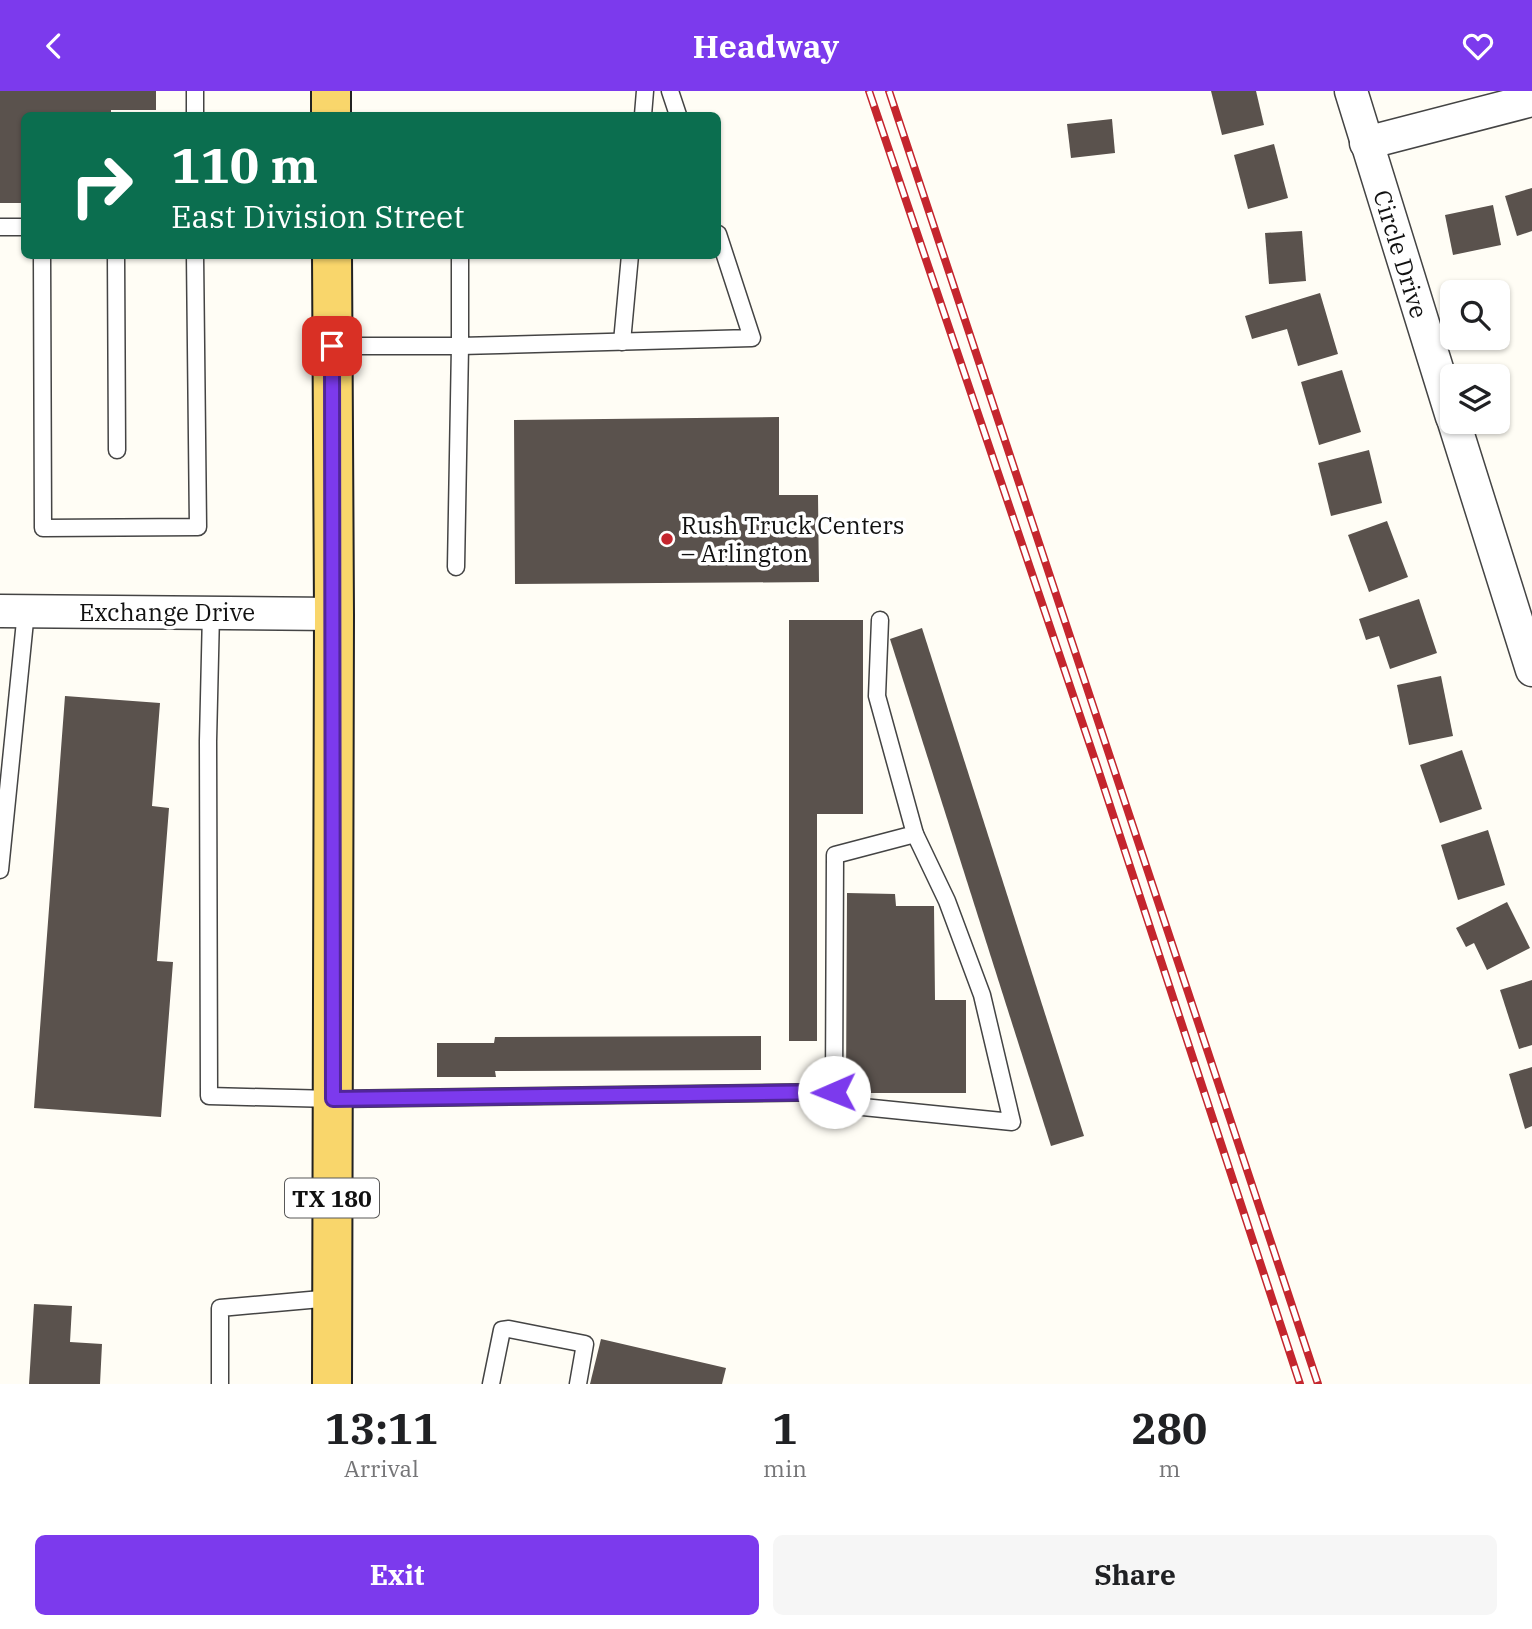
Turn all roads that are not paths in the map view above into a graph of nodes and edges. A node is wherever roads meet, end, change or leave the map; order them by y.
1 (195, 91) edge
2 (331, 91) edge
3 (645, 91) edge
4 (670, 91) edge
5 (1351, 91) edge
6 (1532, 100) edge
7 (195, 112) edge
8 (331, 112) edge
9 (643, 112) edge
10 (677, 112) edge
11 (1366, 143) junction
12 (0, 227) edge
13 (21, 227) edge
14 (721, 243) edge
15 (42, 259) edge
16 (116, 259) edge
17 (195, 259) edge
18 (332, 259) edge
19 (460, 259) edge
20 (630, 259) edge
21 (622, 342) junction
22 (332, 346) junction
23 (460, 346) junction
24 (1440, 379) edge
25 (1458, 434) edge
26 (117, 450) dead end
27 (456, 567) dead end
28 (13, 611) edge
29 (211, 613) junction
30 (334, 614) junction
31 (880, 620) dead end
32 (1532, 670) edge
33 (915, 834) junction
34 (0, 870) edge
35 (834, 1092) junction
36 (333, 1099) junction
37 (332, 1298) junction
38 (220, 1384) edge
39 (332, 1384) edge
40 (491, 1384) edge
41 (578, 1384) edge

1 - 7 lane
2 - 8 main road
3 - 9 lane
4 - 10 lane
5 - 11 street, Circle Drive
6 - 11 street
11 - 24 street, Circle Drive
12 - 13 lane
14 - 21 lane
15 - 17 lane
16 - 26 lane
18 - 22 main road, TX 180
19 - 23 lane
20 - 21 lane
21 - 23 lane
22 - 23 lane
22 - 30 main road, TX 180
23 - 27 lane
25 - 32 street
28 - 29 street, Exchange Drive
28 - 34 lane
29 - 30 street, Exchange Drive
29 - 36 lane
30 - 36 main road, TX 180
31 - 33 lane
33 - 35 lane
33 - 35 lane
35 - 36 lane
36 - 37 main road, TX 180
37 - 38 lane
37 - 39 main road, TX 180
40 - 41 lane

